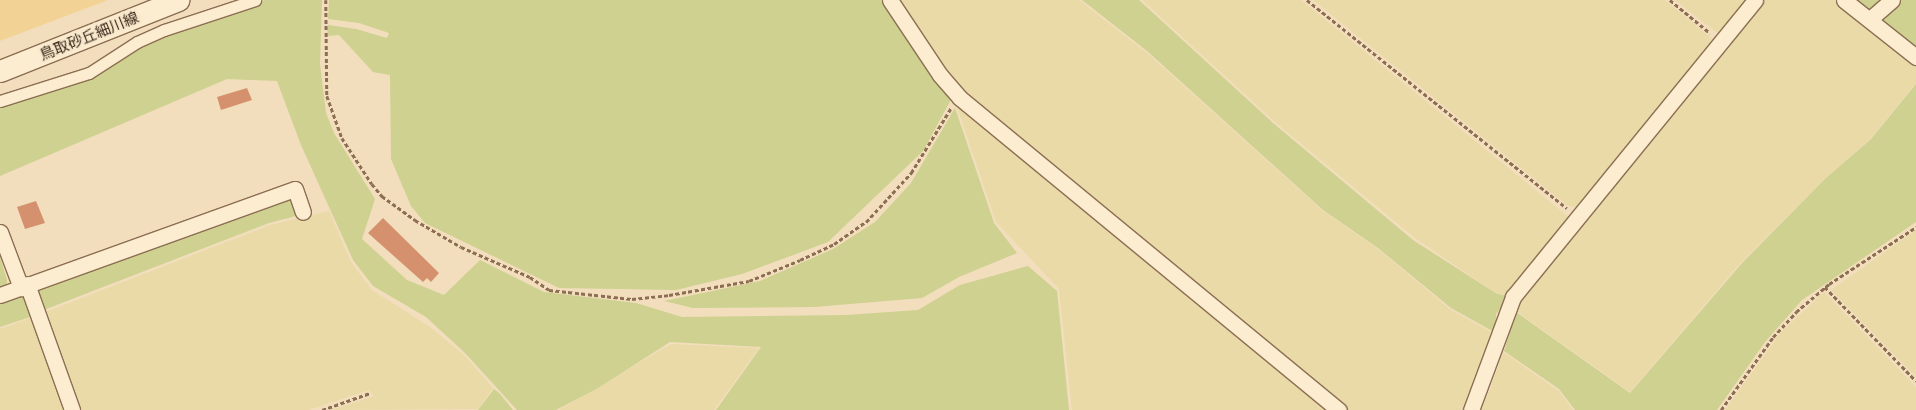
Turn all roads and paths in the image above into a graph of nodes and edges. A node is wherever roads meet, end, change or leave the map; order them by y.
1 (178, 0) edge
2 (255, 0) edge
3 (326, 0) edge
4 (890, 0) edge
5 (1307, 0) edge
6 (1670, 0) edge
7 (1755, 0) edge
8 (1844, 0) edge
9 (1892, 0) edge
10 (1870, 20) junction
11 (1720, 40) junction
12 (1916, 57) edge
13 (0, 71) edge
14 (960, 98) junction
15 (0, 101) edge
16 (303, 212) dead end
17 (1578, 217) junction
18 (1916, 227) edge
19 (0, 232) edge
20 (24, 286) junction
21 (1825, 287) junction
22 (0, 296) edge
23 (1916, 381) edge
24 (370, 393) dead end
25 (72, 410) edge
26 (322, 410) edge
27 (1339, 410) edge
28 (1471, 410) edge
29 (1722, 410) edge

1 - 13 main road, 鳥取砂丘細川線
2 - 15 street
3 - 14 path
4 - 14 street
5 - 17 path
6 - 11 path
7 - 11 street
8 - 10 street
9 - 10 street
10 - 12 street
11 - 17 street
14 - 27 street
16 - 20 street
17 - 28 street
18 - 21 path
19 - 20 street
20 - 22 street
20 - 25 street
21 - 23 path
21 - 29 path
24 - 26 path

